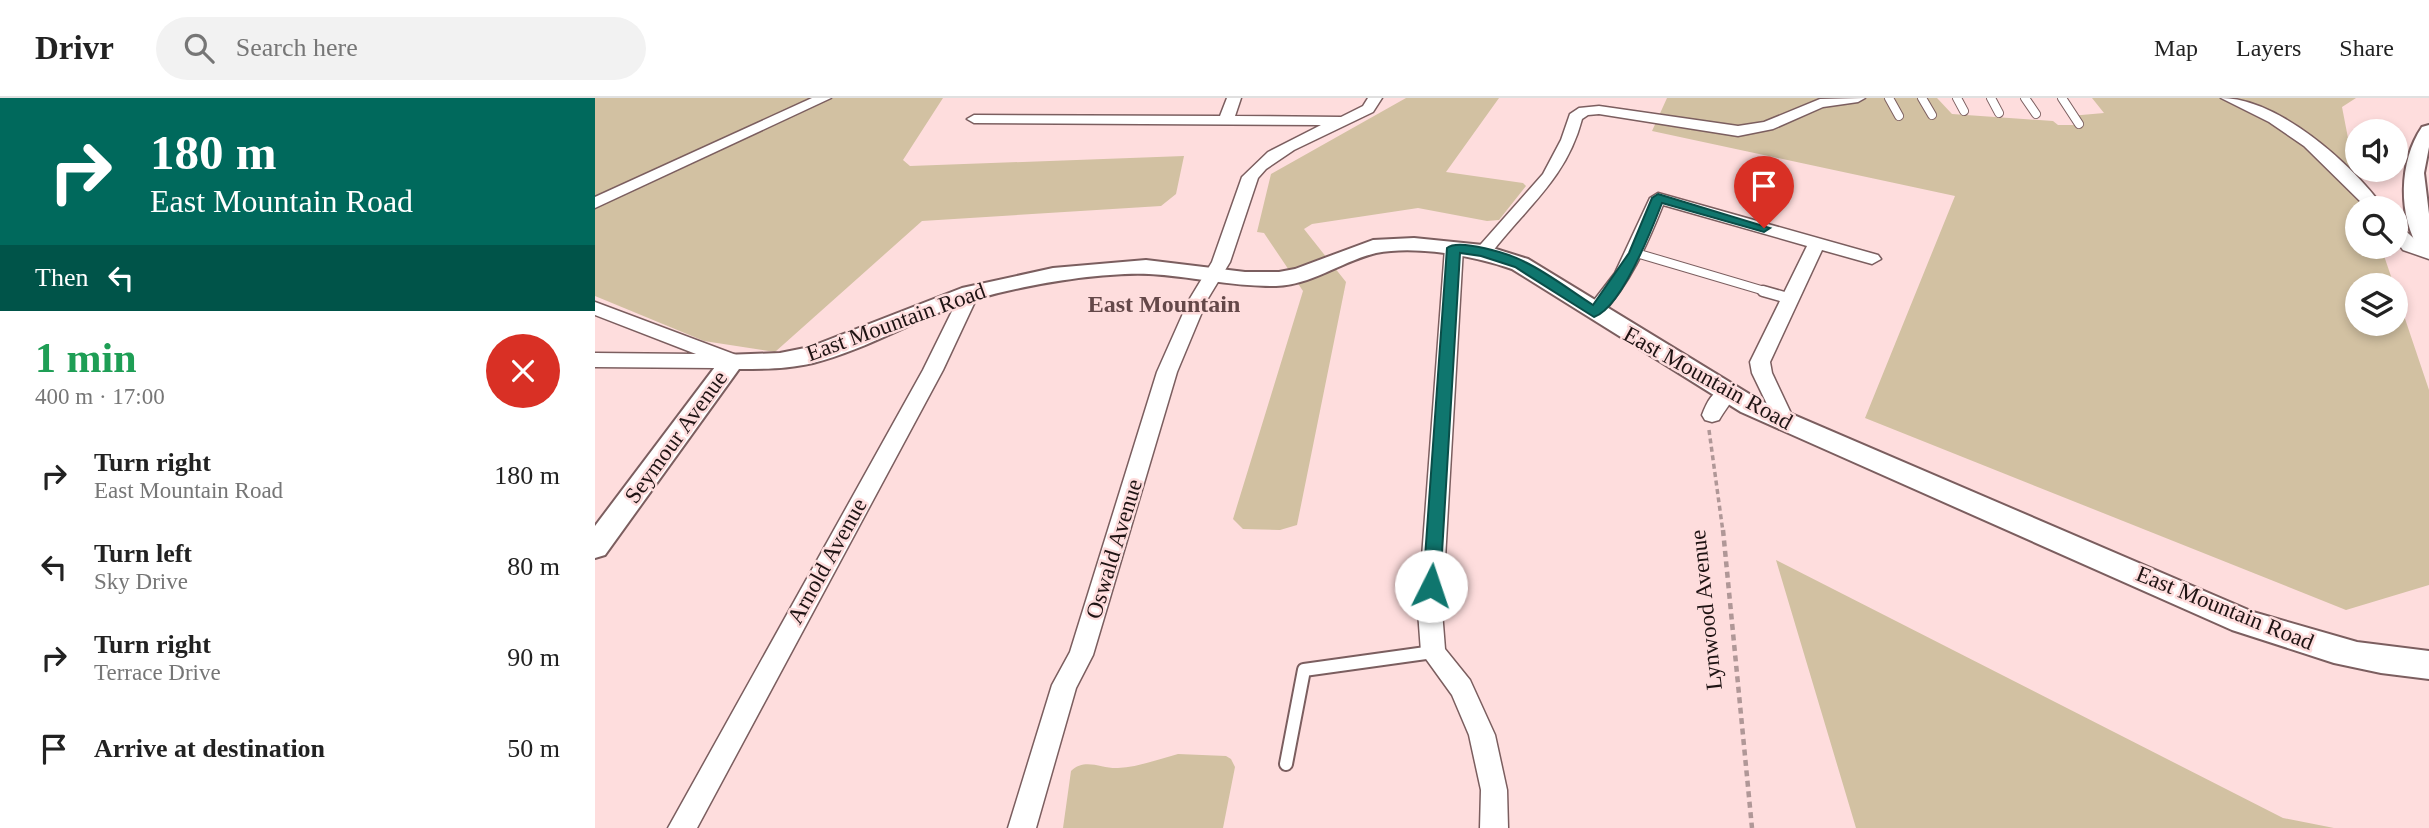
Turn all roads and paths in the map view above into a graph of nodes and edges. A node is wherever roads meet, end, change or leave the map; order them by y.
1 (824, 98) edge
2 (1234, 98) edge
3 (1375, 98) edge
4 (1858, 98) edge
5 (1889, 98) edge
6 (1922, 98) edge
7 (1957, 98) edge
8 (1991, 98) edge
9 (2025, 98) edge
10 (2062, 98) edge
11 (2228, 98) edge
12 (1964, 111) dead end
13 (1999, 113) dead end
14 (2036, 114) dead end
15 (1899, 116) dead end
16 (1932, 116) dead end
17 (974, 119) dead end
18 (1226, 119) junction
19 (1345, 122) junction
20 (2079, 124) dead end
21 (2429, 131) edge
22 (2365, 196) edge
23 (595, 203) edge
24 (1817, 243) junction
25 (2408, 245) edge
26 (2429, 247) edge
27 (1454, 248) junction
28 (1483, 252) junction
29 (1636, 253) junction
30 (2429, 254) edge
31 (1872, 259) dead end
32 (1214, 274) junction
33 (970, 293) junction
34 (1791, 299) junction
35 (595, 308) edge
36 (1594, 312) junction
37 (595, 360) edge
38 (732, 361) junction
39 (1726, 394) junction
40 (1712, 415) joint
41 (1786, 424) junction
42 (595, 547) edge
43 (1433, 652) junction
44 (2429, 665) edge
45 (1286, 764) dead end
46 (682, 828) edge
47 (1022, 828) edge
48 (1494, 828) edge
49 (1752, 828) edge

1 - 23 street
2 - 18 street
3 - 19 street, Oswald Avenue
4 - 28 street
5 - 15 lane
6 - 16 lane
7 - 12 lane
8 - 13 lane
9 - 14 lane
10 - 20 lane
11 - 22 street
17 - 18 street
18 - 19 street
19 - 32 street, Oswald Avenue
21 - 26 street
24 - 29 street
24 - 31 street
24 - 34 street
25 - 30 street
27 - 28 street, East Mountain Road
27 - 32 street, East Mountain Road
27 - 43 street
28 - 36 street, East Mountain Road
29 - 34 lane
29 - 36 street
32 - 33 street, East Mountain Road
32 - 47 street, Oswald Avenue
33 - 38 street, East Mountain Road
33 - 46 street, Arnold Avenue
34 - 41 street
35 - 38 street, East Mountain Road
36 - 39 street, East Mountain Road
37 - 38 street, East Mountain Road
38 - 42 street, Seymour Avenue
39 - 40 street
39 - 41 street, East Mountain Road
40 - 49 path, Lynwood Avenue
41 - 44 street, East Mountain Road
43 - 45 lane
43 - 48 street

